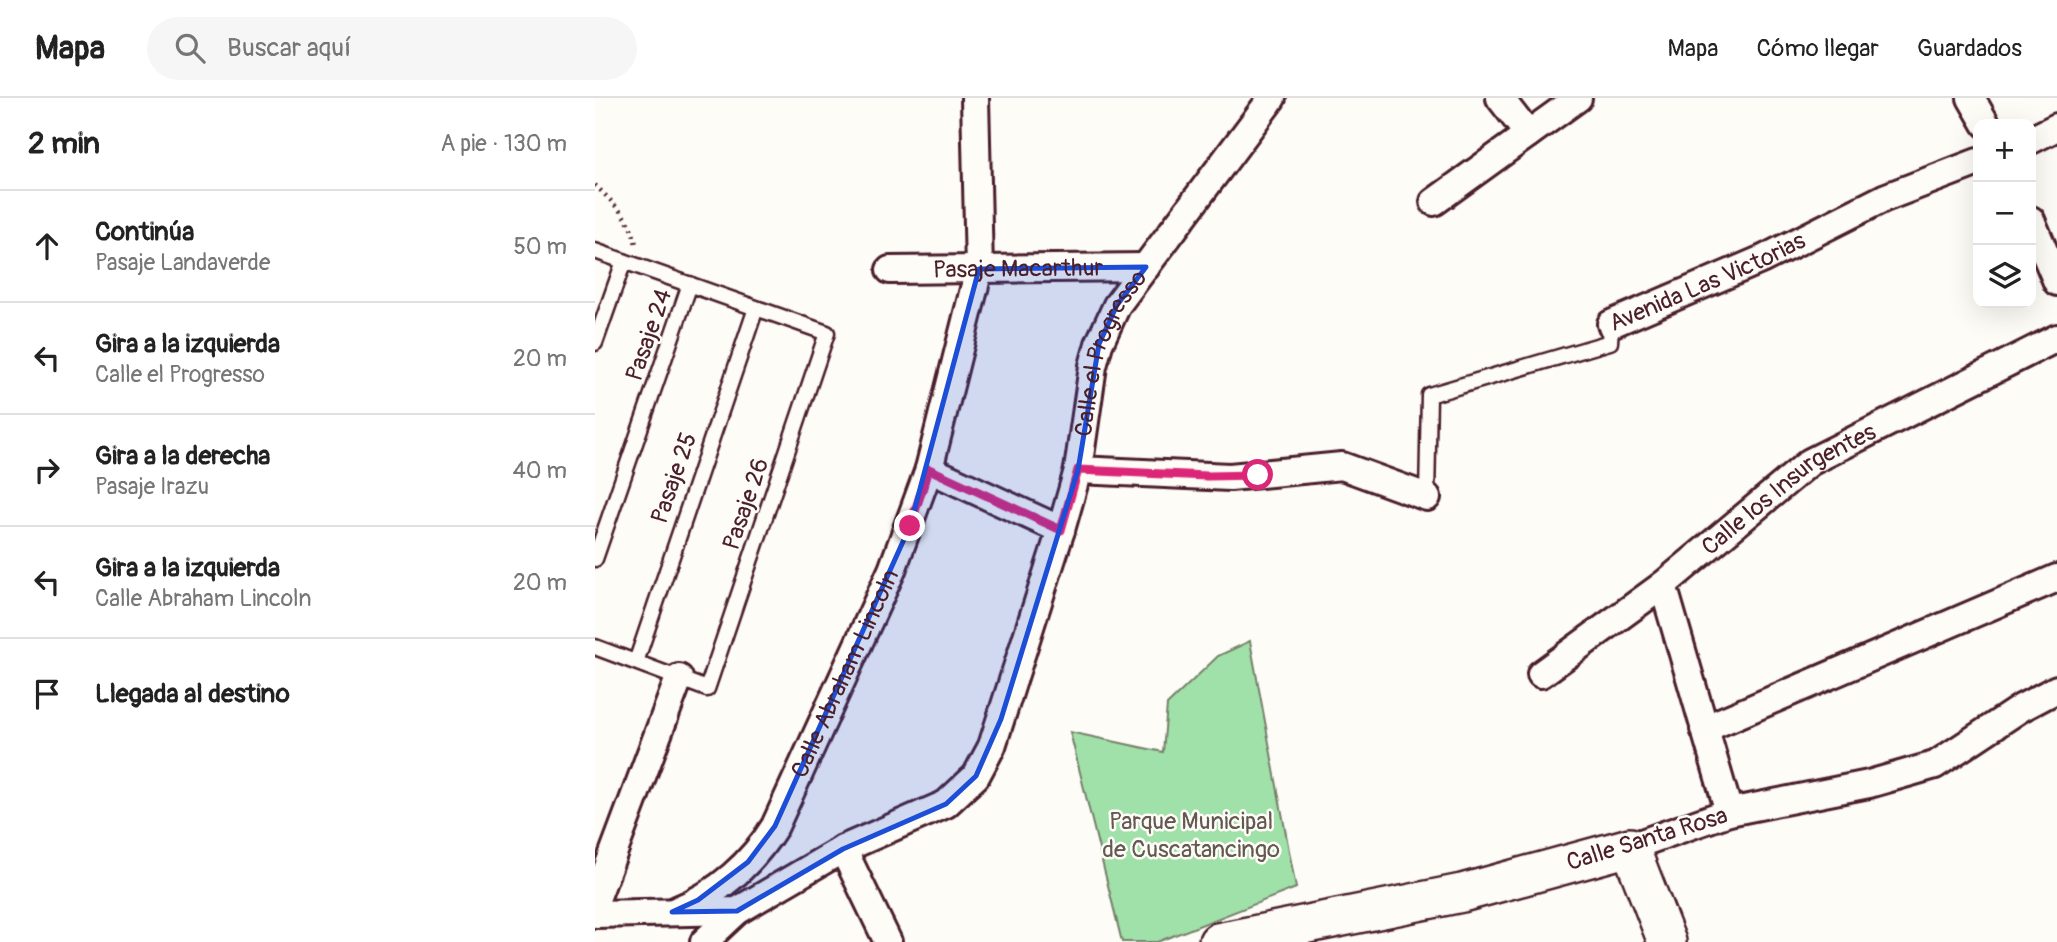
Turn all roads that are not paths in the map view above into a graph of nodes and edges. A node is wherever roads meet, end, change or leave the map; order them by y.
1 (975, 98) edge
2 (1272, 98) edge
3 (1500, 98) edge
4 (1578, 98) edge
5 (1971, 98) edge
6 (1983, 119) edge
7 (2057, 127) edge
8 (1528, 134) junction
9 (2036, 138) edge
10 (1973, 164) edge
11 (1434, 202) dead end
12 (2036, 232) edge
13 (595, 251) edge
14 (627, 262) junction
15 (1146, 267) junction
16 (979, 269) junction
17 (890, 270) dead end
18 (2057, 282) edge
19 (690, 285) junction
20 (756, 308) junction
21 (1611, 324) joint
22 (2057, 338) edge
23 (595, 343) edge
24 (929, 469) junction
25 (1078, 470) junction
26 (1427, 498) joint
27 (1061, 530) junction
28 (595, 559) edge
29 (2057, 578) edge
30 (1663, 585) junction
31 (595, 647) edge
32 (636, 662) junction
33 (1541, 674) dead end
34 (679, 678) junction
35 (2057, 689) edge
36 (1703, 729) junction
37 (1729, 812) junction
38 (1630, 847) junction
39 (843, 849) junction
40 (595, 902) edge
41 (737, 911) junction
42 (672, 912) junction
43 (595, 914) edge
44 (705, 942) edge
45 (888, 942) edge
46 (1218, 942) edge
47 (1667, 942) edge

1 - 16 street, Calle Abraham Lincoln
2 - 15 street, Calle el Progresso
3 - 8 street
4 - 8 street
5 - 6 street
7 - 9 street
8 - 11 street
10 - 21 street, Avenida Las Victorias
12 - 18 street
13 - 14 lane
14 - 19 lane
14 - 23 lane
15 - 16 street, Pasaje Macarthur
15 - 25 street, Calle el Progresso
16 - 17 street, Pasaje Macarthur
16 - 24 street, Calle Abraham Lincoln
19 - 20 lane
19 - 28 lane, Pasaje 24
20 - 32 lane, Pasaje 25
20 - 34 lane, Pasaje 26
21 - 26 lane, Avenida Las Victorias
22 - 30 street, Calle los Insurgentes
24 - 27 street
24 - 42 street, Calle Abraham Lincoln
25 - 26 street
25 - 27 street, Calle el Progresso
27 - 39 street, Calle el Progresso
29 - 36 street
30 - 33 street, Calle los Insurgentes
30 - 36 street
31 - 32 lane
32 - 34 lane
34 - 40 street
35 - 37 street, Calle Santa Rosa
36 - 37 street
37 - 38 street, Calle Santa Rosa
38 - 46 street, Calle Santa Rosa
38 - 47 street
39 - 41 street, Calle el Progresso
39 - 45 street
41 - 42 street
41 - 44 street, Calle el Progresso
42 - 43 street

